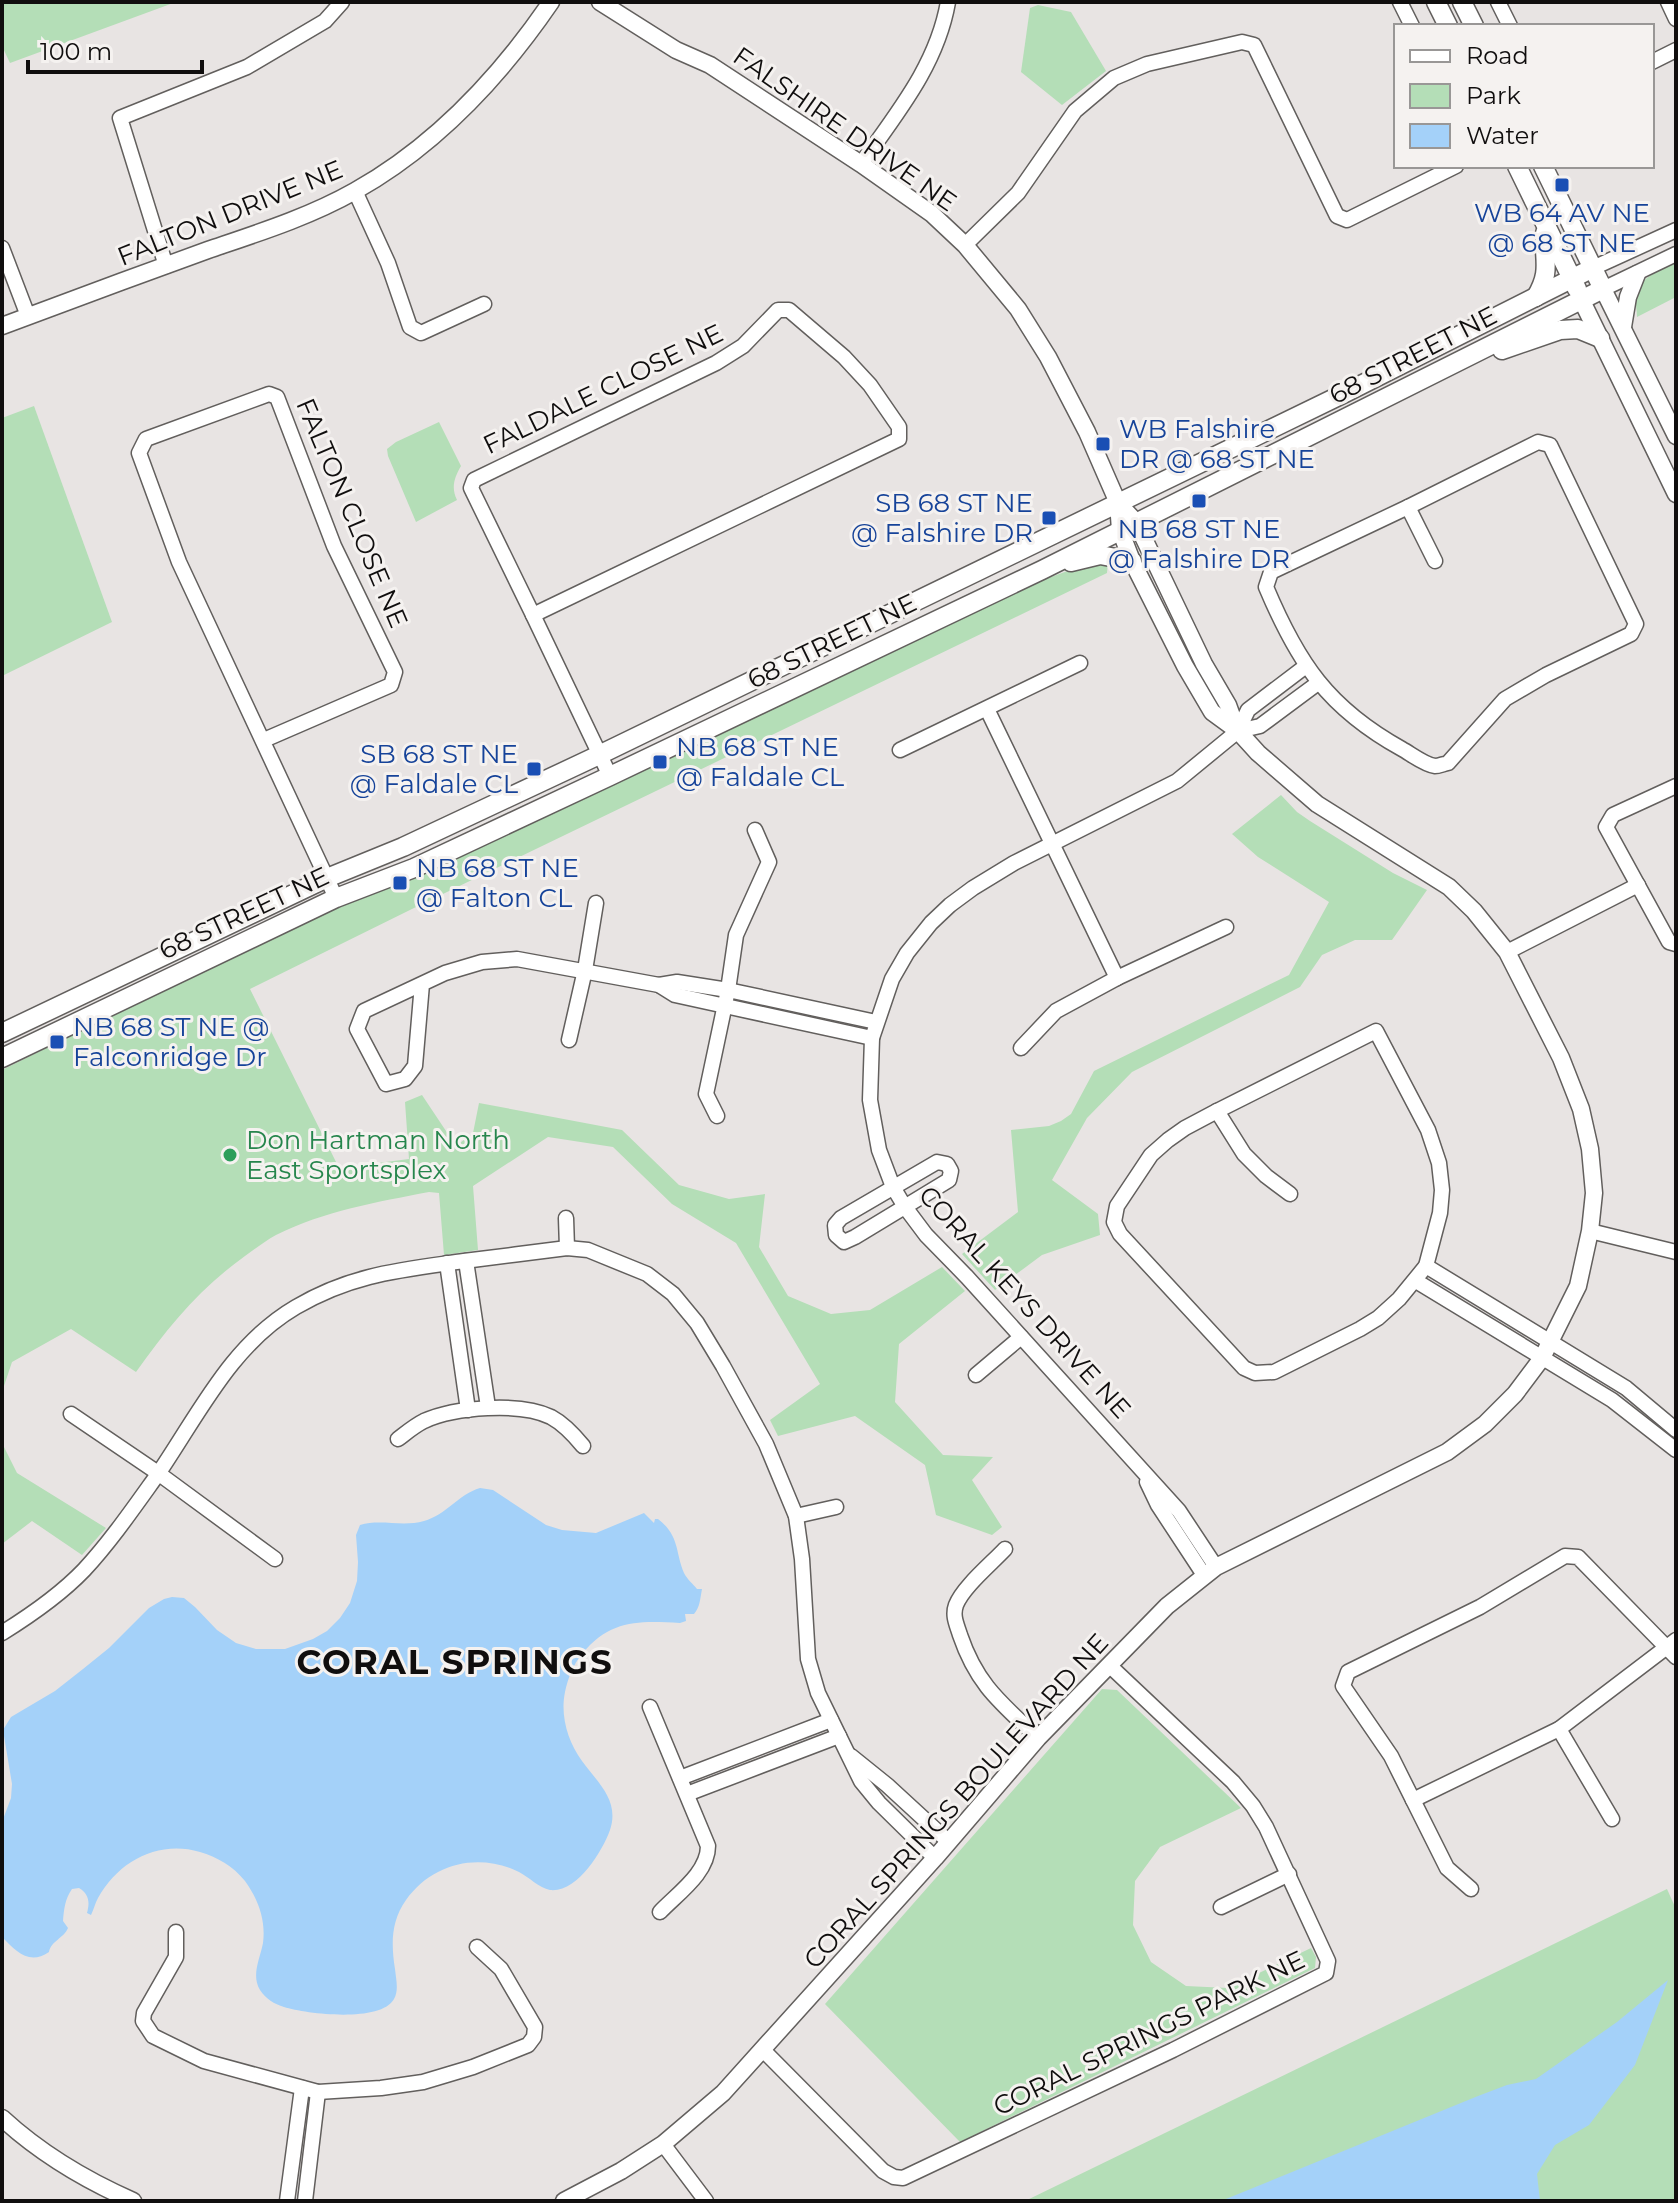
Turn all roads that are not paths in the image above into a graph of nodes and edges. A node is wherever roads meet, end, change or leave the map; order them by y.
1 (342, 2) edge
2 (551, 2) edge
3 (600, 2) edge
4 (948, 2) edge
5 (1400, 2) edge
6 (1436, 2) edge
7 (1462, 2) edge
8 (1498, 2) edge
9 (1668, 2) edge
10 (1676, 19) edge
11 (1411, 24) edge
12 (1447, 24) edge
13 (1473, 24) edge
14 (1509, 24) edge
15 (1676, 50) edge
16 (1654, 61) edge
17 (861, 164) junction
18 (1452, 168) edge
19 (1518, 168) edge
20 (1544, 168) edge
21 (355, 191) junction
22 (1546, 226) junction
23 (1676, 230) edge
24 (965, 245) junction
25 (2, 248) edge
26 (1676, 254) edge
27 (166, 266) junction
28 (1593, 268) junction
29 (1637, 274) junction
30 (1572, 279) junction
31 (1603, 289) junction
32 (1536, 297) junction
33 (1581, 299) junction
34 (484, 304) dead end
35 (28, 316) junction
36 (2, 326) edge
37 (1623, 327) junction
38 (1600, 338) junction
39 (1447, 366) junction
40 (1676, 436) edge
41 (1676, 494) edge
42 (1118, 503) junction
43 (1408, 507) junction
44 (1128, 526) junction
45 (1132, 561) junction
46 (1435, 561) dead end
47 (1042, 570) junction
48 (533, 615) junction
49 (1080, 663) dead end
50 (1306, 666) junction
51 (1318, 683) junction
52 (987, 709) junction
53 (1238, 731) junction
54 (264, 740) junction
55 (900, 750) dead end
56 (599, 755) junction
57 (610, 776) junction
58 (1676, 786) edge
59 (755, 830) dead end
60 (1052, 845) junction
61 (327, 878) junction
62 (1638, 885) junction
63 (336, 898) junction
64 (596, 903) dead end
65 (1226, 927) dead end
66 (1676, 944) edge
67 (1507, 952) junction
68 (585, 970) junction
69 (1117, 978) junction
70 (422, 984) junction
71 (726, 998) junction
72 (2, 1014) edge
73 (37, 1016) junction
74 (876, 1022) junction
75 (2, 1033) edge
76 (872, 1038) junction
77 (569, 1040) dead end
78 (1021, 1048) dead end
79 (2, 1058) edge
80 (1217, 1111) junction
81 (717, 1116) dead end
82 (893, 1187) junction
83 (1290, 1194) dead end
84 (905, 1207) junction
85 (566, 1218) dead end
86 (1590, 1231) junction
87 (567, 1248) junction
88 (1676, 1252) edge
89 (466, 1261) junction
90 (447, 1263) junction
91 (1426, 1266) junction
92 (1416, 1281) junction
93 (1021, 1337) junction
94 (1552, 1342) junction
95 (1542, 1358) junction
96 (976, 1375) dead end
97 (488, 1407) junction
98 (468, 1410) junction
99 (71, 1414) dead end
100 (1676, 1430) edge
101 (398, 1439) dead end
102 (583, 1446) dead end
103 (1676, 1450) edge
104 (158, 1473) junction
105 (836, 1507) dead end
106 (796, 1516) junction
107 (1005, 1549) dead end
108 (275, 1559) dead end
109 (1210, 1571) junction
110 (2, 1633) edge
111 (1673, 1648) edge
112 (1109, 1665) junction
113 (650, 1707) dead end
114 (831, 1720) junction
115 (1559, 1729) junction
116 (839, 1736) junction
117 (1038, 1738) junction
118 (848, 1754) junction
119 (680, 1778) junction
120 (687, 1794) junction
121 (1413, 1800) junction
122 (1612, 1819) dead end
123 (949, 1842) junction
124 (935, 1858) junction
125 (1289, 1874) junction
126 (1471, 1889) dead end
127 (1221, 1907) dead end
128 (660, 1912) dead end
129 (176, 1932) dead end
130 (477, 1947) dead end
131 (763, 2050) junction
132 (302, 2088) junction
133 (318, 2092) junction
134 (2, 2118) edge
135 (663, 2144) junction
136 (124, 2199) edge
137 (287, 2201) edge
138 (305, 2201) edge
139 (564, 2201) edge
140 (706, 2201) edge

1 - 27 street
2 - 21 street, FALTON DRIVE NE
3 - 17 street, FALSHIRE DRIVE NE
4 - 17 street
5 - 11 street
6 - 12 main road
7 - 13 main road
8 - 14 street
9 - 10 street
15 - 16 street
17 - 24 street, FALSHIRE DRIVE NE
18 - 24 street
19 - 22 main road
20 - 28 main road
21 - 27 street, FALTON DRIVE NE
21 - 34 street
22 - 30 main road
22 - 32 main road
23 - 28 street, 68 STREET NE
24 - 42 street, FALSHIRE DRIVE NE
25 - 35 street
26 - 29 street, 68 STREET NE
27 - 35 street, FALTON DRIVE NE
28 - 30 main road, 68 STREET NE
28 - 31 main road
29 - 31 street, 68 STREET NE
29 - 37 street
30 - 32 main road, 68 STREET NE
30 - 33 main road
31 - 33 main road, 68 STREET NE
31 - 37 street
32 - 42 main road, 68 STREET NE
33 - 38 street
33 - 39 main road, 68 STREET NE
35 - 36 street, FALTON DRIVE NE
37 - 40 street
38 - 39 main road
38 - 41 street
39 - 44 main road, 68 STREET NE
42 - 44 street, CORAL SPRINGS BOULEVARD NE
42 - 56 main road, 68 STREET NE
43 - 46 street
43 - 50 street
43 - 51 street
44 - 45 street, CORAL SPRINGS BOULEVARD NE
44 - 47 main road, 68 STREET NE
44 - 53 street, CORAL SPRINGS BOULEVARD NE
45 - 47 main road
45 - 53 street, CORAL SPRINGS BOULEVARD NE
47 - 57 main road, 68 STREET NE
48 - 48 street, FALDALE CLOSE NE
48 - 56 street, FALDALE CLOSE NE
49 - 52 street
50 - 51 street
50 - 53 street
51 - 53 street
52 - 55 street
52 - 60 street
53 - 60 street, CORAL KEYS DRIVE NE
53 - 67 street, CORAL SPRINGS BOULEVARD NE
54 - 54 street, FALTON CLOSE NE
54 - 61 street, FALTON CLOSE NE
56 - 57 street, FALDALE CLOSE NE
56 - 61 main road, 68 STREET NE
57 - 63 main road, 68 STREET NE
58 - 62 street
59 - 71 street
60 - 69 street
60 - 74 street, CORAL KEYS DRIVE NE
61 - 63 street, FALTON CLOSE NE
61 - 73 main road, 68 STREET NE
62 - 66 street
62 - 67 street
63 - 79 main road, 68 STREET NE
64 - 68 street
65 - 69 street
67 - 86 street, CORAL SPRINGS BOULEVARD NE
68 - 70 street
68 - 71 street
68 - 77 street
69 - 78 street
70 - 70 street
71 - 74 street
71 - 76 street
71 - 81 street
72 - 73 main road
73 - 75 main road, 68 STREET NE
74 - 76 street, CORAL KEYS DRIVE NE
76 - 82 street, CORAL KEYS DRIVE NE
80 - 83 street
80 - 91 street
80 - 92 street
82 - 84 street, CORAL KEYS DRIVE NE
82 - 84 street
82 - 84 street
84 - 93 street, CORAL KEYS DRIVE NE
85 - 87 street
86 - 88 street
86 - 94 street, CORAL SPRINGS BOULEVARD NE
87 - 89 street
87 - 106 street
89 - 90 street
89 - 97 street
90 - 98 street
90 - 104 street
91 - 92 street
91 - 94 street
92 - 95 street
93 - 96 street
93 - 109 street, CORAL KEYS DRIVE NE
94 - 95 street, CORAL SPRINGS BOULEVARD NE
94 - 100 street
95 - 103 street
95 - 109 street, CORAL SPRINGS BOULEVARD NE
97 - 98 street
97 - 102 street
98 - 101 street
99 - 104 street
104 - 108 street
104 - 110 street
105 - 106 street
106 - 114 street
107 - 117 street
109 - 112 street, CORAL SPRINGS BOULEVARD NE
111 - 115 street
111 - 121 street
112 - 117 street, CORAL SPRINGS BOULEVARD NE
112 - 125 street, CORAL SPRINGS PARK NE
113 - 119 street
114 - 116 street
114 - 119 street
115 - 121 street
115 - 122 street
116 - 118 street
116 - 120 street
117 - 123 street, CORAL SPRINGS BOULEVARD NE
118 - 123 street
118 - 124 street
119 - 120 street
120 - 128 street
121 - 126 street
123 - 124 street, CORAL SPRINGS BOULEVARD NE
124 - 131 street, CORAL SPRINGS BOULEVARD NE
125 - 127 street
125 - 131 street, CORAL SPRINGS PARK NE
129 - 132 street
130 - 133 street
131 - 135 street, CORAL SPRINGS BOULEVARD NE
132 - 133 street
132 - 137 street
133 - 138 street
134 - 136 street
135 - 139 street, CORAL SPRINGS BOULEVARD NE
135 - 140 street

